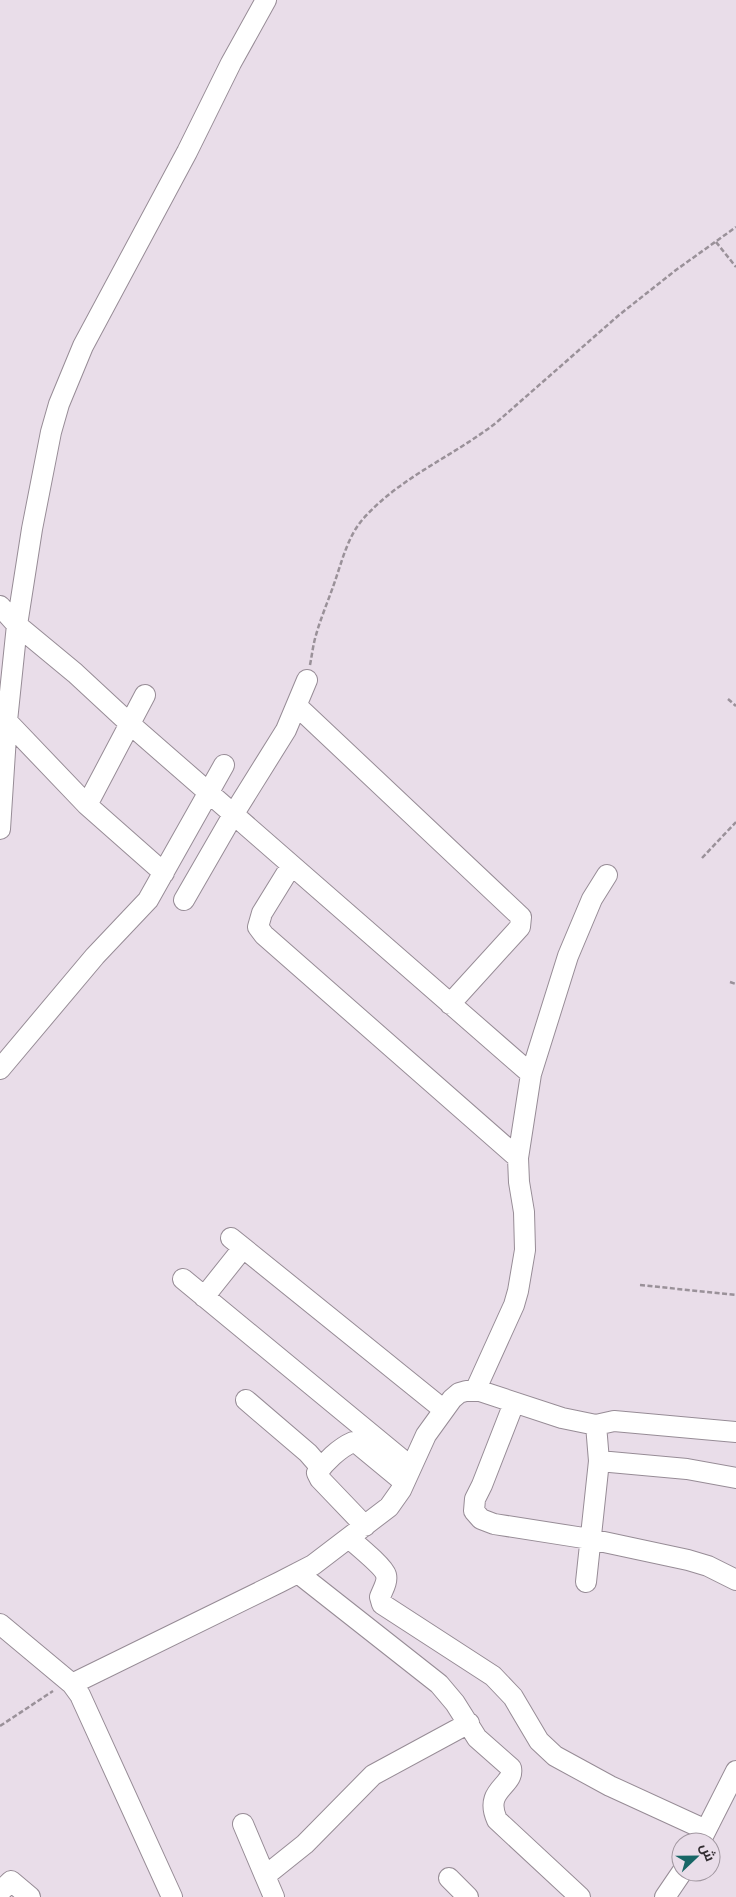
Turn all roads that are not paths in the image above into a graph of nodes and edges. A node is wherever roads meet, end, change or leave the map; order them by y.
1 (266, 0) edge
2 (0, 606) edge
3 (17, 625) junction
4 (306, 680) road end
5 (145, 695) dead end
6 (297, 706) junction
7 (3, 717) edge
8 (130, 724) junction
9 (224, 765) dead end
10 (208, 793) junction
11 (87, 805) junction
12 (233, 815) junction
13 (0, 830) edge
14 (291, 866) junction
15 (164, 872) junction
16 (607, 875) dead end
17 (184, 900) dead end
18 (450, 1004) junction
19 (0, 1069) edge
20 (530, 1074) junction
21 (518, 1158) junction
22 (183, 1279) dead end
23 (204, 1297) junction
24 (475, 1390) junction
25 (246, 1400) dead end
26 (514, 1403) junction
27 (444, 1410) junction
28 (596, 1425) junction
29 (736, 1432) edge
30 (599, 1461) junction
31 (321, 1468) junction
32 (407, 1474) junction
33 (736, 1478) edge
34 (357, 1532) junction
35 (590, 1539) junction
36 (298, 1573) junction
37 (736, 1580) edge
38 (586, 1582) dead end
39 (0, 1624) edge
40 (72, 1684) junction
41 (469, 1723) junction
42 (736, 1771) edge
43 (244, 1824) dead end
44 (696, 1832) edge
45 (705, 1832) edge
46 (265, 1876) junction
47 (449, 1878) dead end
48 (675, 1882) edge
49 (0, 1892) edge
50 (30, 1897) edge
51 (172, 1897) edge
52 (274, 1897) edge
53 (468, 1897) edge
54 (580, 1897) edge
55 (665, 1897) edge

1 - 3 street
2 - 3 street
3 - 7 street
3 - 8 street
4 - 6 street
5 - 8 street
6 - 12 street
6 - 18 street
7 - 11 street
7 - 13 street
8 - 10 street
8 - 11 street
9 - 10 street
10 - 12 street
10 - 15 street
11 - 15 street
12 - 14 street
12 - 17 street
14 - 18 street
14 - 21 street
15 - 19 street
16 - 20 street
18 - 20 street
20 - 21 street
21 - 24 street
22 - 23 street
23 - 27 street
23 - 32 street
24 - 26 street
24 - 27 street
25 - 31 street
26 - 28 street
26 - 35 street
27 - 32 street
28 - 29 street
28 - 30 street
30 - 33 street
30 - 35 street
31 - 32 street
31 - 34 street
32 - 34 street
34 - 36 street
34 - 44 street
35 - 37 street
35 - 38 street
36 - 40 street
36 - 41 street
39 - 40 street
40 - 51 street
41 - 46 street
41 - 54 street
42 - 45 street
43 - 46 street
46 - 52 street
47 - 53 street
48 - 55 street
49 - 50 street

